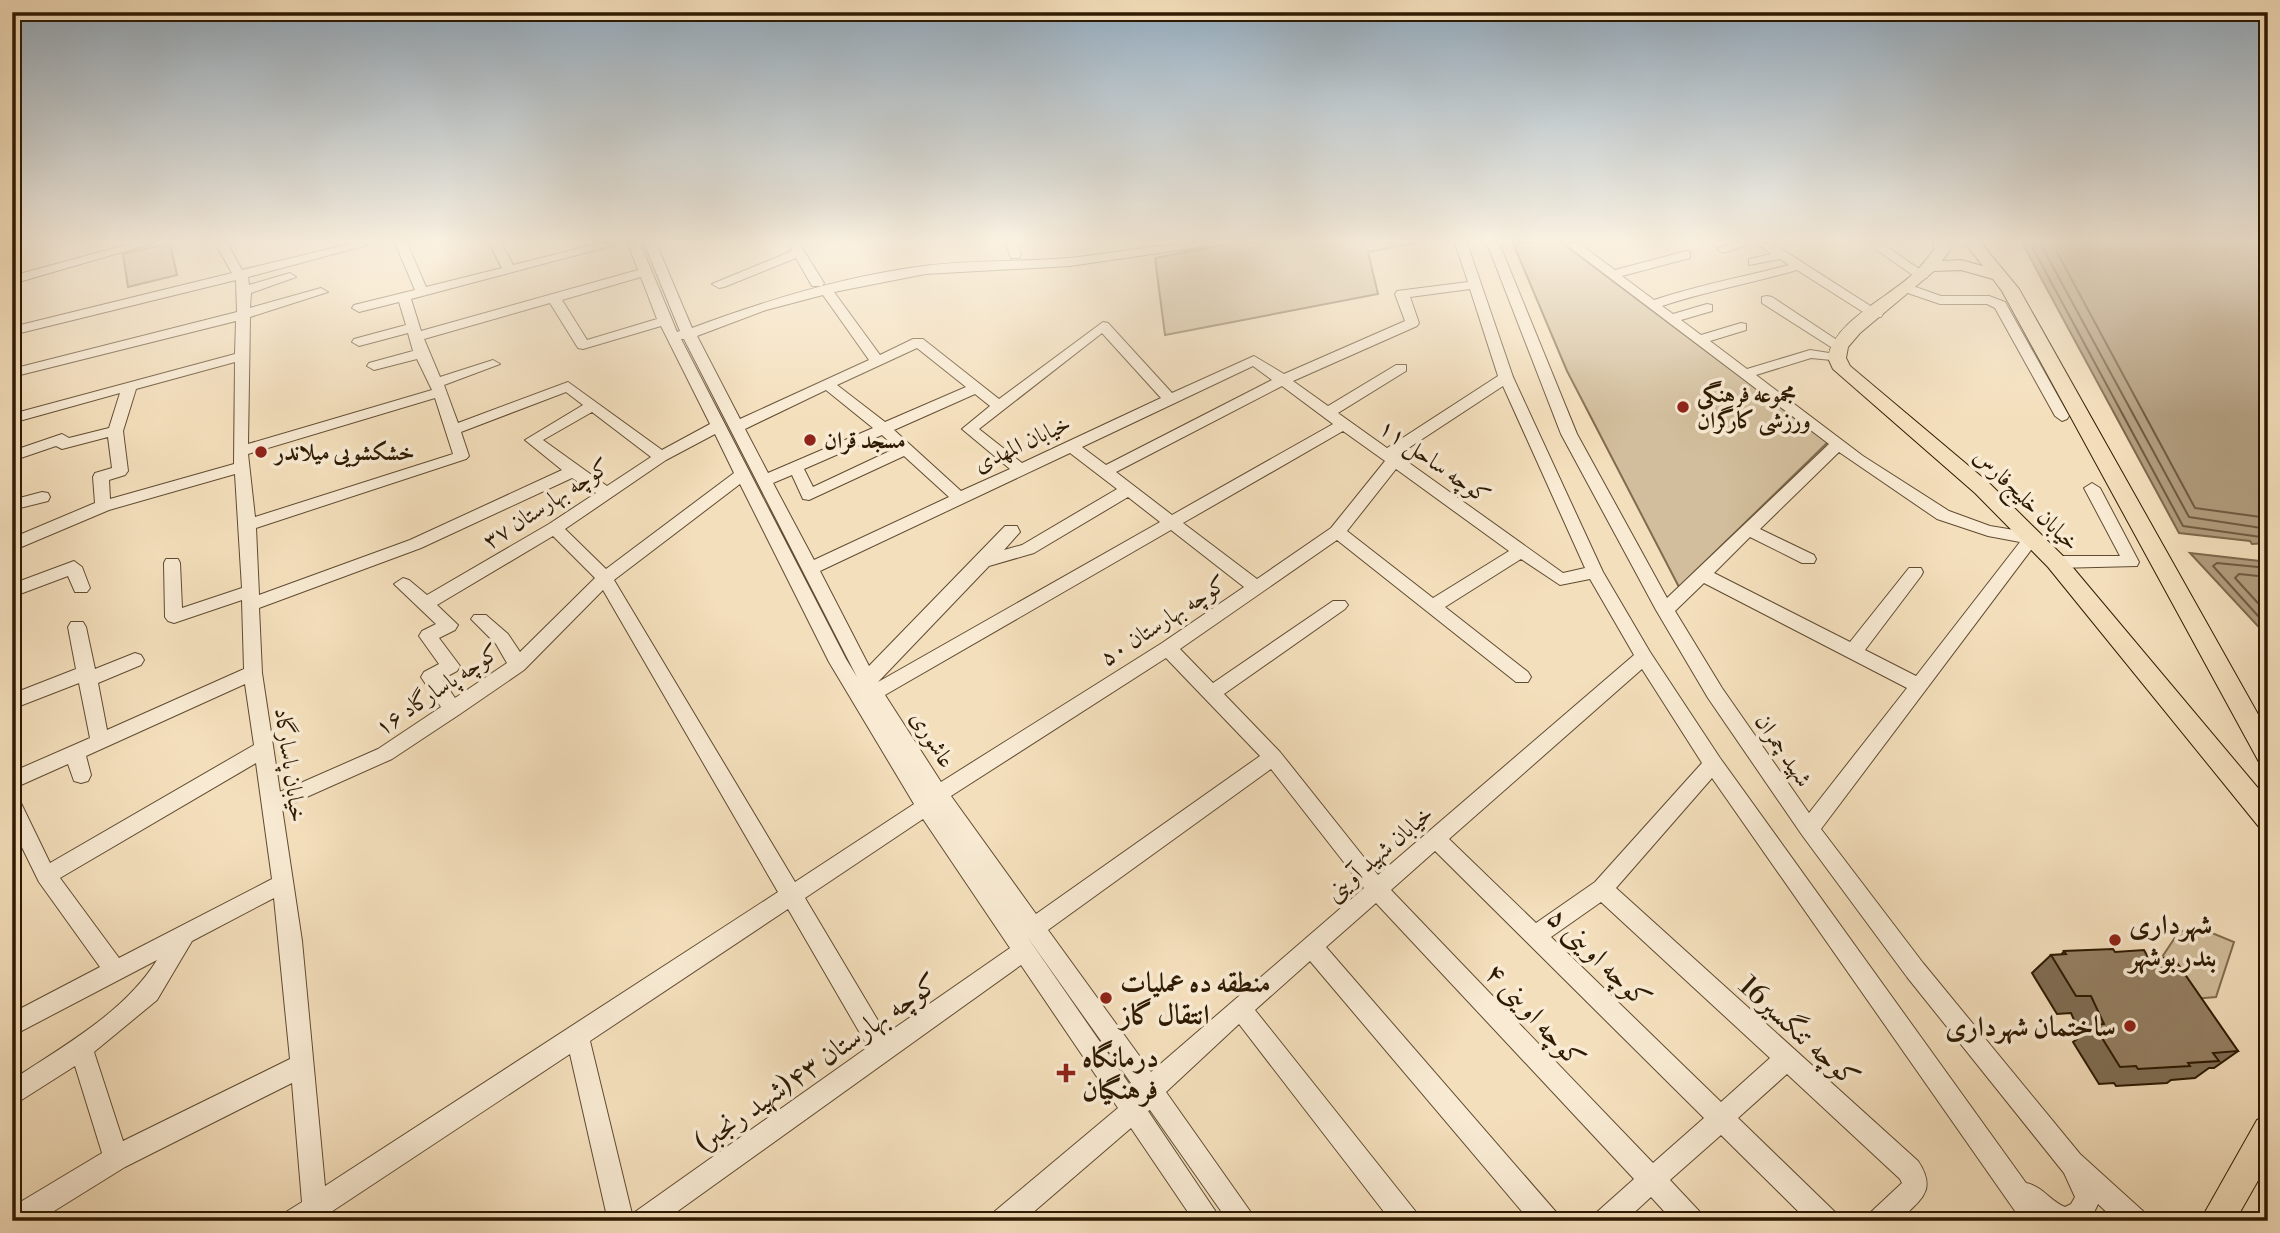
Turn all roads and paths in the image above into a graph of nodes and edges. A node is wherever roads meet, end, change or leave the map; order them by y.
1 (555, 300) edge
2 (1767, 300) dead end
3 (125, 301) edge
4 (244, 301) edge
5 (291, 301) edge
6 (387, 301) edge
7 (405, 301) edge
8 (553, 301) edge
9 (664, 301) edge
10 (669, 301) edge
11 (770, 301) edge
12 (831, 301) edge
13 (1404, 301) edge
14 (1479, 301) edge
15 (1516, 301) edge
16 (1645, 301) edge
17 (1664, 301) edge
18 (1854, 301) edge
19 (1892, 301) edge
20 (1990, 301) edge
21 (2016, 301) edge
22 (1651, 305) junction
23 (1707, 307) dead end
24 (359, 308) dead end
25 (91, 309) junction
26 (243, 314) junction
27 (1876, 314) junction
28 (1670, 319) junction
29 (12, 325) edge
30 (1741, 327) dead end
31 (679, 329) junction
32 (12, 331) edge
33 (415, 332) junction
34 (1699, 340) junction
35 (359, 342) dead end
36 (1838, 352) junction
37 (421, 353) junction
38 (243, 356) junction
39 (1254, 360) joint
40 (877, 361) junction
41 (493, 364) dead end
42 (374, 366) dead end
43 (1401, 368) dead end
44 (12, 373) edge
45 (1745, 374) junction
46 (1506, 377) junction
47 (1283, 380) junction
48 (827, 384) junction
49 (130, 386) junction
50 (437, 387) junction
51 (976, 388) junction
52 (1170, 399) junction
53 (591, 406) junction
54 (1000, 407) junction
55 (1328, 413) junction
56 (2062, 416) dead end
57 (12, 419) edge
58 (1343, 424) junction
59 (727, 426) junction
60 (884, 429) junction
61 (452, 430) junction
62 (114, 431) junction
63 (1838, 444) junction
64 (1070, 446) junction
65 (907, 449) junction
66 (12, 456) edge
67 (661, 457) junction
68 (241, 459) junction
69 (1390, 459) junction
70 (796, 468) junction
71 (1020, 469) junction
72 (573, 471) junction
73 (1104, 472) junction
74 (742, 475) junction
75 (764, 481) junction
76 (2092, 488) dead end
77 (1128, 490) junction
78 (606, 492) junction
79 (42, 498) dead end
80 (958, 498) junction
81 (12, 506) edge
82 (103, 506) junction
83 (1173, 523) junction
84 (248, 525) junction
85 (555, 528) junction
86 (1012, 530) dead end
87 (1749, 530) junction
88 (1337, 532) junction
89 (2032, 538) junction
90 (12, 545) edge
91 (1522, 551) junction
92 (1808, 559) dead end
93 (983, 562) junction
94 (2056, 562) junction
95 (172, 563) dead end
96 (810, 569) junction
97 (1595, 572) junction
98 (1915, 572) dead end
99 (1703, 575) junction
100 (605, 578) junction
101 (403, 584) dead end
102 (14, 585) edge
103 (1256, 587) junction
104 (81, 588) dead end
105 (252, 597) junction
106 (426, 603) junction
107 (1339, 606) dead end
108 (1433, 606) junction
109 (1665, 610) junction
110 (480, 619) dead end
111 (77, 627) dead end
112 (1168, 648) junction
113 (1853, 652) junction
114 (1644, 657) junction
115 (135, 660) dead end
116 (518, 665) junction
117 (253, 673) junction
118 (88, 675) junction
119 (1522, 677) dead end
120 (1920, 686) junction
121 (871, 687) junction
122 (1212, 692) junction
123 (12, 702) edge
124 (453, 709) junction
125 (100, 741) junction
126 (265, 748) junction
127 (75, 753) junction
128 (2268, 755) edge
129 (1273, 757) junction
130 (1713, 764) junction
131 (82, 775) dead end
132 (12, 781) edge
133 (932, 800) junction
134 (272, 804) junction
135 (12, 805) edge
136 (2268, 819) edge
137 (1809, 829) junction
138 (1435, 838) junction
139 (46, 876) junction
140 (281, 884) junction
141 (1377, 889) junction
142 (1602, 889) junction
143 (792, 894) junction
144 (1033, 928) junction
145 (184, 936) junction
146 (1535, 936) junction
147 (1311, 946) junction
148 (1023, 951) junction
149 (116, 971) junction
150 (1240, 1009) junction
151 (12, 1025) edge
152 (577, 1036) junction
153 (81, 1048) junction
154 (883, 1051) junction
155 (1787, 1059) junction
156 (303, 1065) junction
157 (1150, 1090) junction
158 (12, 1094) edge
159 (1133, 1111) junction
160 (1722, 1118) junction
161 (2268, 1132) edge
162 (116, 1158) junction
163 (2071, 1163) junction
164 (2010, 1179) junction
165 (1652, 1181) junction
166 (309, 1216) edge
167 (1200, 1217) edge
168 (14, 1221) edge
169 (621, 1221) edge
170 (642, 1221) edge
171 (1003, 1221) edge
172 (1244, 1221) edge
173 (1407, 1221) edge
174 (1547, 1221) edge
175 (1606, 1221) edge
176 (1691, 1221) edge
177 (1826, 1221) edge
178 (1880, 1221) edge
179 (2038, 1221) edge
180 (2134, 1221) edge
181 (2217, 1221) edge

1 - 31 street
2 - 36 street
3 - 25 street
4 - 26 street, خیابان پاسارگاد
5 - 26 street
6 - 24 street
7 - 33 street
8 - 33 street
9 - 31 street, عاشوری
10 - 31 street, عاشوری
11 - 31 street
12 - 40 street
13 - 47 street
14 - 46 street
15 - 109 street, شهید چمران
16 - 22 street
17 - 22 street
18 - 27 street
19 - 27 main road
20 - 56 street
21 - 128 main road
22 - 28 street
23 - 28 street
25 - 29 street
25 - 32 street
26 - 38 street, خیابان پاسارگاد
26 - 44 street
27 - 36 main road
28 - 34 street
30 - 34 street
31 - 59 street, عاشوری
33 - 35 street
33 - 37 street
34 - 45 street
36 - 45 street
36 - 89 main road, خیابان خلیج‌فارس
37 - 42 street
37 - 50 street
38 - 49 street
38 - 68 street, خیابان پاسارگاد
39 - 47 street, کوچه ساحل ۱۱
39 - 52 street, خیابان المهدی
40 - 48 street, کوچه بهارستان ۳۷
40 - 51 street, کوچه بهارستان ۳۷
41 - 50 street
43 - 55 street
45 - 63 street
46 - 69 street, کوچه بهارستان ۵۰
46 - 97 street
47 - 55 street, کوچه ساحل ۱۱
47 - 73 street
48 - 59 street, کوچه بهارستان ۳۷
48 - 60 street
49 - 57 street
49 - 62 street
50 - 61 street
50 - 68 street
51 - 54 street
51 - 60 street
52 - 54 street
52 - 64 street, خیابان المهدی
53 - 61 street
53 - 67 street
53 - 72 street
54 - 71 street
55 - 58 street, کوچه ساحل ۱۱
58 - 69 street, کوچه ساحل ۱۱
58 - 83 street
59 - 67 street, کوچه بهارستان ۳۷
59 - 74 street, عاشوری
59 - 75 street, عاشوری
60 - 65 street
60 - 70 street
61 - 84 street
62 - 66 street
62 - 82 street
63 - 87 street
63 - 89 street
64 - 71 street, خیابان المهدی
64 - 73 street
65 - 70 street
65 - 80 street
67 - 78 street, کوچه بهارستان ۳۷
68 - 82 street
68 - 84 street, خیابان پاسارگاد
69 - 88 street, کوچه بهارستان ۵۰
69 - 91 street, کوچه ساحل ۱۱
70 - 75 street
71 - 80 street, خیابان المهدی
72 - 78 street
72 - 105 street
73 - 77 street
74 - 100 street, کوچه پاسارگاد ۱۶
74 - 133 street, عاشوری
75 - 96 street, عاشوری
76 - 94 street
77 - 83 street
77 - 93 street
78 - 85 street, کوچه بهارستان ۳۷
79 - 81 street
80 - 96 street, خیابان المهدی
82 - 90 street
83 - 103 street
83 - 121 street
84 - 105 street, خیابان پاسارگاد
85 - 100 street
85 - 106 street, کوچه بهارستان ۳۷
86 - 93 street
87 - 92 street
87 - 99 street
88 - 103 street, کوچه بهارستان ۵۰
88 - 108 street
89 - 94 main road, خیابان خلیج‌فارس
89 - 120 street
91 - 97 street, کوچه ساحل ۱۱
91 - 108 street
93 - 121 street
94 - 136 main road, خیابان خلیج‌فارس
95 - 105 street
96 - 121 street, عاشوری
97 - 114 street
98 - 113 street
99 - 109 street
99 - 113 street
100 - 116 street, کوچه پاسارگاد ۱۶
100 - 143 street
101 - 106 street
102 - 104 street
103 - 112 street, کوچه بهارستان ۵۰
105 - 117 street, خیابان پاسارگاد
106 - 124 street
107 - 122 street
108 - 119 street
109 - 137 street, شهید چمران
110 - 116 street
111 - 118 street
112 - 122 street, کوچه اوینی ۴
112 - 133 street, کوچه بهارستان ۵۰
113 - 120 street
114 - 130 street
114 - 138 street, خیابان شهید آوینی
115 - 118 street
116 - 124 street, کوچه پاسارگاد ۱۶
117 - 125 street
117 - 126 street, خیابان پاسارگاد
118 - 123 street
118 - 125 street
120 - 137 street
121 - 133 street, عاشوری
122 - 129 street, کوچه اوینی ۴
124 - 134 street, کوچه پاسارگاد ۱۶
125 - 127 street
126 - 134 street, خیابان پاسارگاد
126 - 139 street
127 - 131 street
127 - 132 street
129 - 141 street, کوچه اوینی ۴
129 - 144 street
130 - 142 street
130 - 164 street
133 - 143 street, کوچه بهارستان ۵۰
133 - 144 street, عاشوری
133 - 148 street, عاشوری
134 - 140 street, خیابان پاسارگاد
135 - 139 street
137 - 163 street, شهید چمران
138 - 141 street, خیابان شهید آوینی
138 - 146 street, کوچه اوینی ۵
139 - 149 street
140 - 145 street
140 - 156 street, خیابان پاسارگاد
141 - 147 street, خیابان شهید آوینی
141 - 165 street, کوچه اوینی ۴
142 - 146 street
142 - 155 street, کوچه تنگسیر16
143 - 152 street, کوچه بهارستان ۵۰
143 - 154 street
144 - 157 street, عاشوری
145 - 149 street
145 - 153 street
146 - 160 street, کوچه اوینی ۵
147 - 150 street, خیابان شهید آوینی
147 - 174 street
148 - 154 street, کوچه بهارستان ۴۳(شهید رنجبر)
148 - 159 street, عاشوری
149 - 151 street
150 - 157 street, خیابان شهید آوینی
150 - 173 street
152 - 166 street, کوچه بهارستان ۵۰
152 - 169 street
153 - 158 street
153 - 162 street
154 - 170 street, کوچه بهارستان ۴۳(شهید رنجبر)
155 - 160 street
155 - 178 street, کوچه تنگسیر16
156 - 162 street
156 - 166 street, خیابان پاسارگاد
157 - 159 street, خیابان شهید آوینی
157 - 172 street, عاشوری
159 - 167 street, عاشوری
159 - 171 street, خیابان شهید آوینی
160 - 165 street
160 - 177 street, کوچه اوینی ۵
161 - 181 main road
162 - 168 street
163 - 164 street
163 - 180 street, شهید چمران
164 - 179 street
165 - 175 street
165 - 176 street, کوچه اوینی ۴

